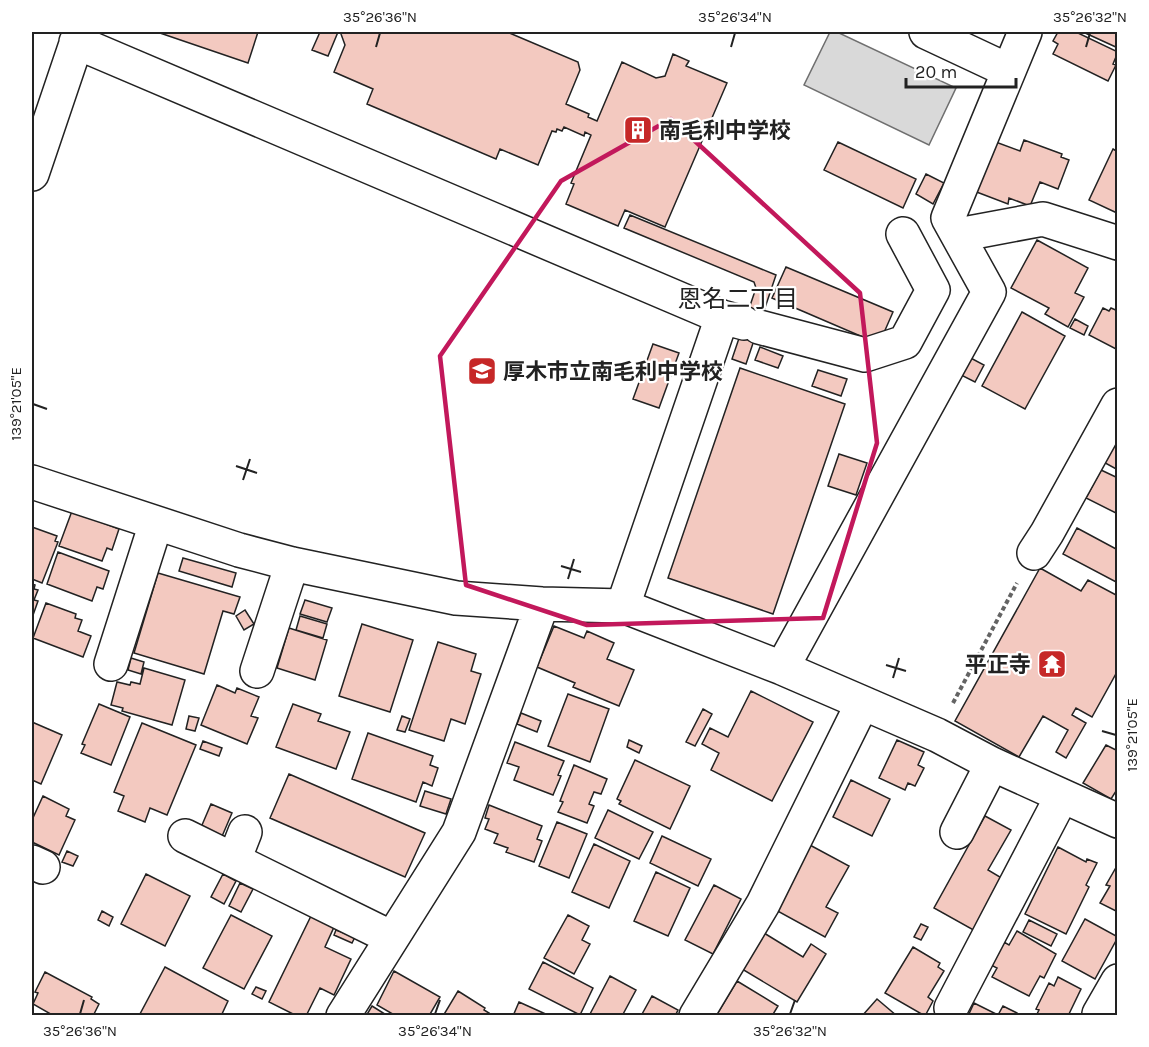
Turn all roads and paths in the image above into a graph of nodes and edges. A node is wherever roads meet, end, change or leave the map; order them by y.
1 (926, 32) edge
2 (1025, 32) edge
3 (78, 37) edge
4 (1007, 70) junction
5 (32, 174) edge
6 (903, 234) dead end
7 (958, 235) junction
8 (1118, 243) edge
9 (742, 322) junction
10 (1118, 405) edge
11 (32, 482) edge
12 (156, 523) junction
13 (1034, 553) joint
14 (292, 564) junction
15 (542, 604) junction
16 (623, 606) junction
17 (111, 664) dead end
18 (782, 668) junction
19 (258, 670) dead end
20 (862, 704) junction
21 (937, 735) junction
22 (992, 764) junction
23 (1062, 796) junction
24 (1118, 821) edge
25 (957, 832) dead end
26 (184, 836) dead end
27 (392, 938) junction
28 (1118, 981) edge
29 (951, 1008) dead end
30 (1099, 1014) dead end
31 (343, 1016) edge
32 (696, 1016) edge

1 - 4 street
2 - 4 street
3 - 5 street
3 - 9 street
4 - 7 street
6 - 9 street
7 - 8 street
7 - 18 street
9 - 16 street
10 - 13 street
11 - 12 street
12 - 14 street
12 - 17 street
13 - 21 path
14 - 15 street
14 - 19 street
15 - 16 street
15 - 27 street
16 - 18 street
18 - 20 street
20 - 21 street
20 - 32 street
21 - 22 street
22 - 23 street
22 - 25 street
23 - 24 street
23 - 29 street
26 - 27 street
27 - 31 street
28 - 30 street

